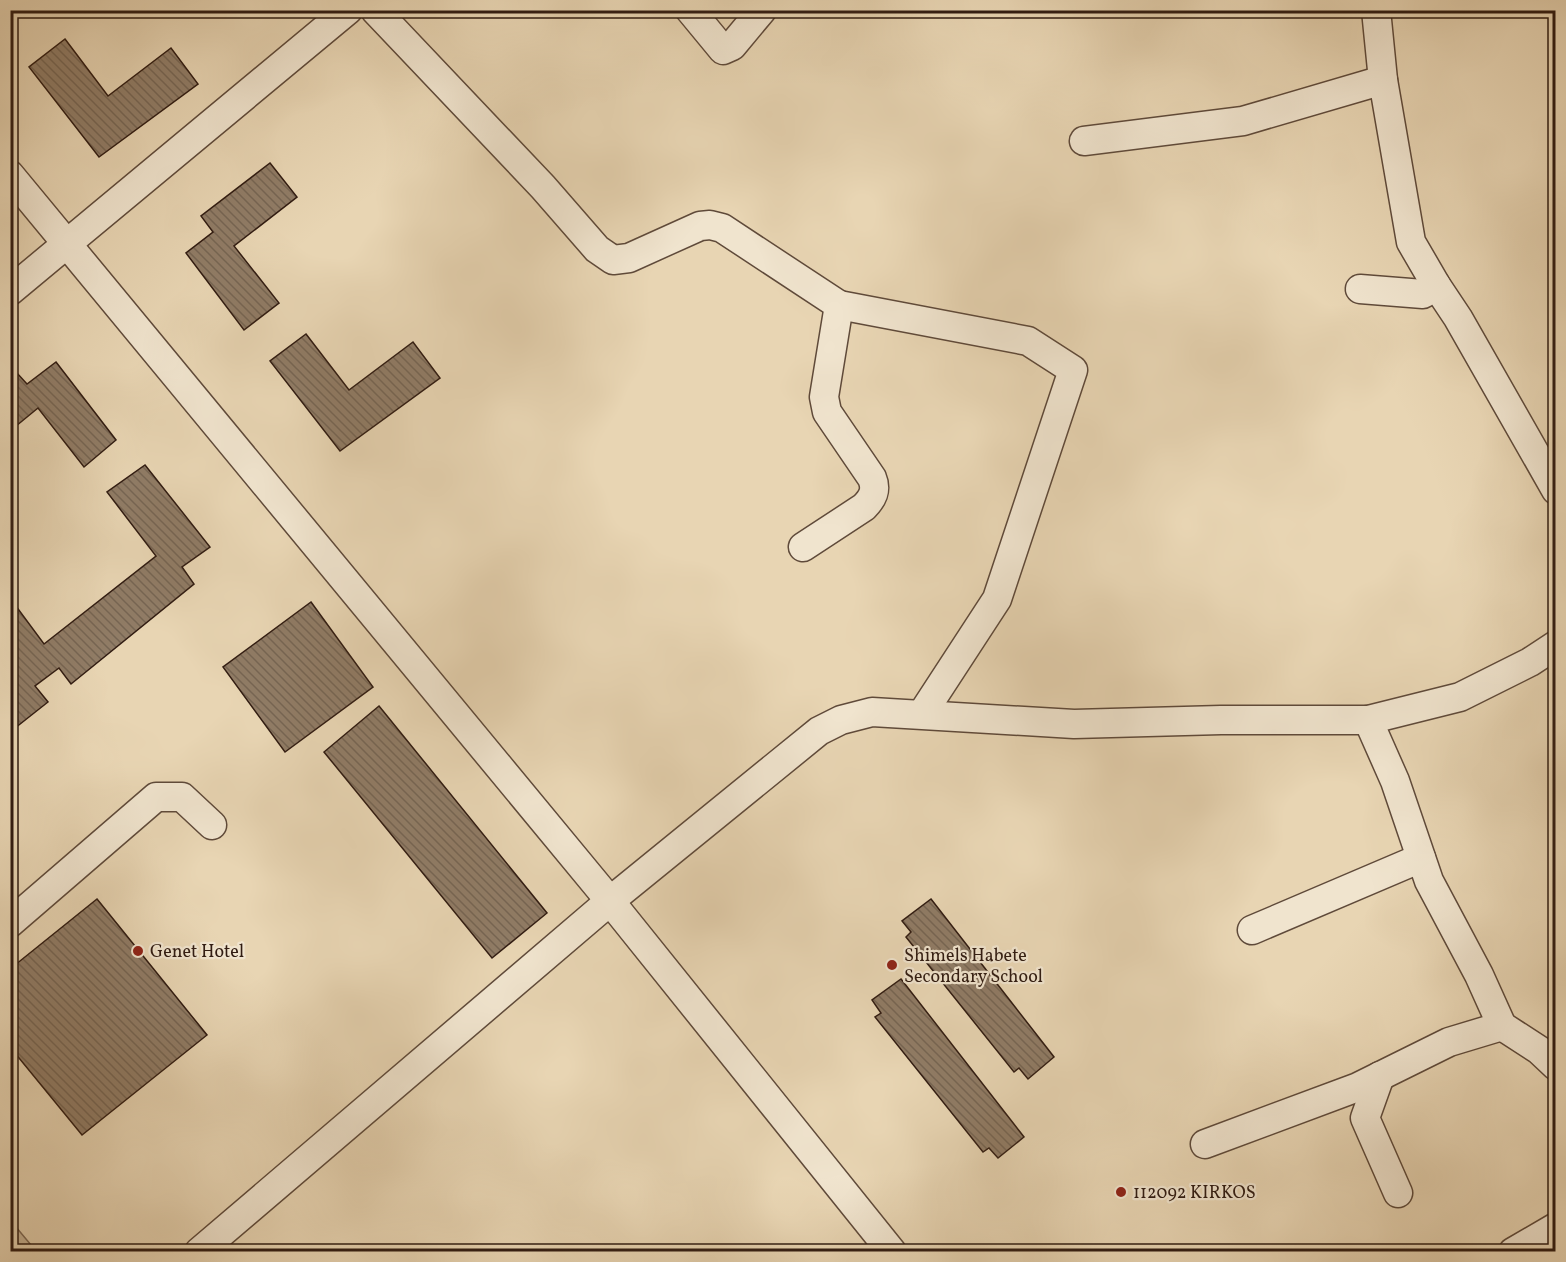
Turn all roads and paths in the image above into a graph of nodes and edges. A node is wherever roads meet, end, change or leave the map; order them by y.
1 (348, 10) edge
2 (375, 10) edge
3 (690, 10) edge
4 (762, 10) edge
5 (1376, 10) edge
6 (1383, 80) junction
7 (1084, 141) dead end
8 (10, 175) edge
9 (68, 243) junction
10 (1436, 285) junction
11 (1360, 289) dead end
12 (10, 291) edge
13 (839, 305) junction
14 (1556, 490) edge
15 (803, 547) dead end
16 (1556, 645) edge
17 (922, 714) junction
18 (1368, 720) junction
19 (212, 825) dead end
20 (1421, 858) junction
21 (610, 901) junction
22 (10, 923) edge
23 (1252, 930) dead end
24 (1502, 1026) junction
25 (1556, 1066) edge
26 (1380, 1076) junction
27 (1205, 1144) dead end
28 (1398, 1193) dead end
29 (1556, 1227) edge
30 (199, 1251) edge
31 (892, 1251) edge
32 (1514, 1251) edge

1 - 9 street
2 - 13 street
3 - 4 street
5 - 6 street
6 - 7 street
6 - 10 street
8 - 9 street
9 - 12 street
9 - 21 street
10 - 11 street
10 - 14 street
13 - 15 street
13 - 17 street
16 - 18 street
17 - 18 street
17 - 21 street
18 - 20 street
19 - 22 street
20 - 23 street
20 - 24 street
21 - 30 street
21 - 31 street
24 - 25 street
24 - 26 street
26 - 27 street
26 - 28 street
29 - 32 street

